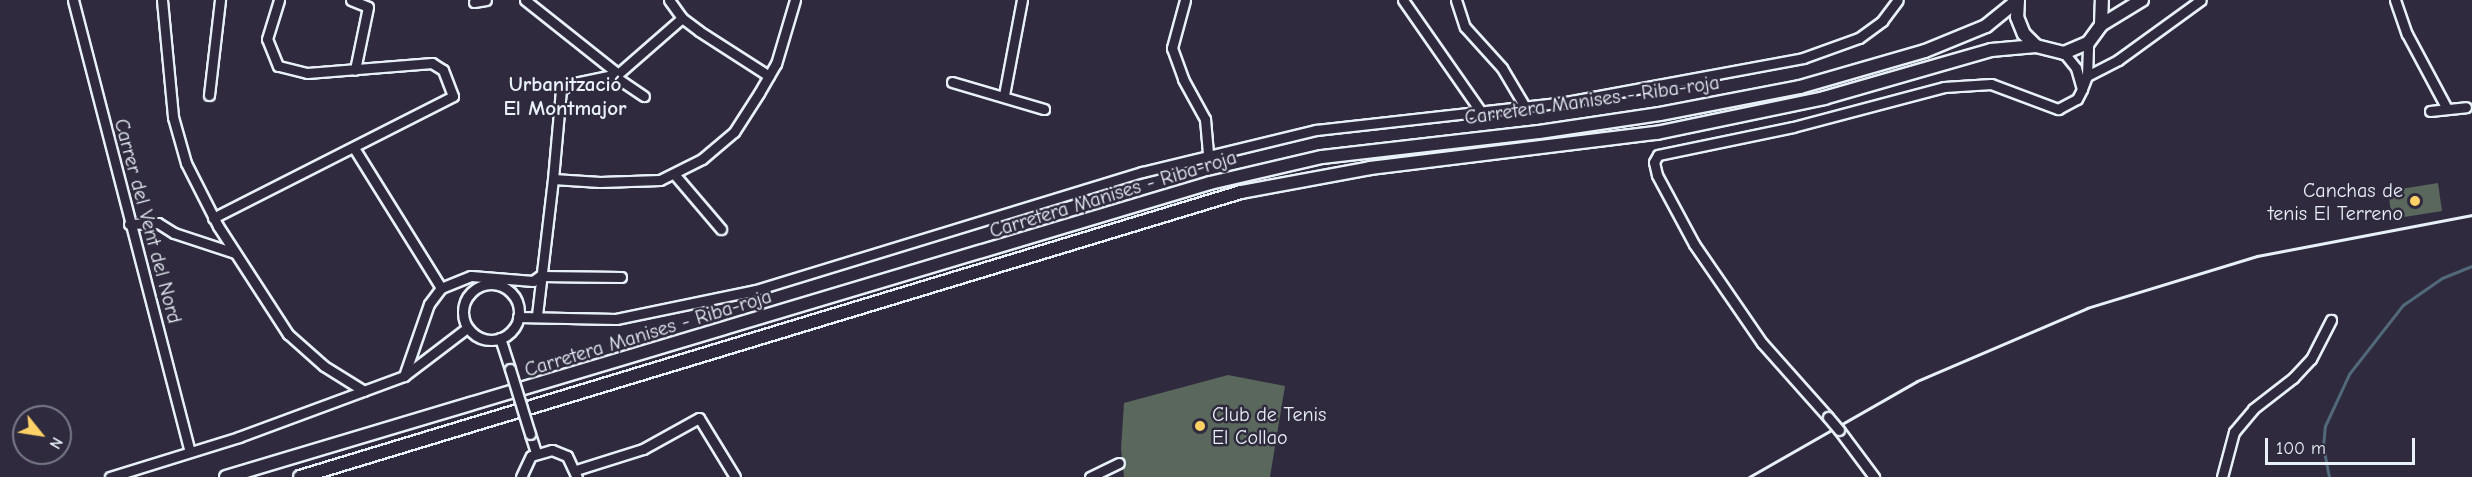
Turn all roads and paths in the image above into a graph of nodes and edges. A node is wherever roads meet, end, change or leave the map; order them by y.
1 (73, 0) edge
2 (162, 0) edge
3 (220, 0) edge
4 (279, 0) edge
5 (351, 0) edge
6 (486, 0) edge
7 (525, 0) edge
8 (669, 0) edge
9 (795, 0) edge
10 (1022, 0) edge
11 (1185, 0) edge
12 (1402, 0) edge
13 (1456, 0) edge
14 (1898, 0) edge
15 (2018, 0) edge
16 (2102, 0) edge
17 (2142, 0) edge
18 (2201, 0) edge
19 (2394, 0) edge
20 (474, 2) dead end
21 (682, 18) junction
22 (2101, 25) junction
23 (2088, 44) junction
24 (2036, 46) junction
25 (2064, 53) junction
26 (355, 70) junction
27 (616, 75) junction
28 (769, 76) junction
29 (2087, 76) junction
30 (952, 82) dead end
31 (2082, 88) junction
32 (209, 95) dead end
33 (1004, 95) junction
34 (644, 96) dead end
35 (1524, 105) junction
36 (2466, 107) dead end
37 (1044, 108) dead end
38 (1479, 109) junction
39 (2447, 110) junction
40 (2430, 111) dead end
41 (354, 148) junction
42 (1208, 154) junction
43 (675, 175) junction
44 (553, 179) junction
45 (213, 218) junction
46 (129, 224) junction
47 (721, 229) dead end
48 (235, 253) junction
49 (540, 276) junction
50 (621, 277) dead end
51 (441, 288) junction
52 (537, 315) junction
53 (518, 317) junction
54 (2331, 320) dead end
55 (467, 328) junction
56 (500, 338) junction
57 (404, 376) junction
58 (364, 391) junction
59 (190, 451) junction
60 (536, 453) junction
61 (1119, 463) dead end
62 (577, 473) edge
63 (110, 477) edge
64 (226, 477) edge
65 (300, 477) edge
66 (521, 477) edge
67 (735, 477) edge
68 (1090, 477) edge
69 (1874, 477) edge
70 (2222, 477) edge

1 - 46 street, Carrer del Vent del Nord
2 - 45 street
3 - 32 street
4 - 26 street
5 - 26 street
6 - 20 street
7 - 27 street
8 - 21 street
9 - 28 street
10 - 33 street
11 - 42 street
12 - 38 street
13 - 35 street
14 - 35 street
15 - 24 main road
15 - 64 main road, Carretera Manises - Riba-roja
16 - 22 main road
17 - 22 main road
18 - 29 street
19 - 39 street
21 - 27 street
21 - 28 street
22 - 23 main road
23 - 25 main road
23 - 29 street
24 - 25 main road, Carretera Manises - Riba-roja
24 - 65 main road, Carretera Manises - Riba-roja
25 - 31 street
26 - 41 street
27 - 34 street
27 - 44 street
28 - 43 street
29 - 31 street
30 - 33 street
31 - 69 street, bridge
33 - 37 street
35 - 38 street
36 - 39 street
38 - 42 street
39 - 40 street
41 - 45 street
41 - 51 street
42 - 52 street
43 - 44 street
43 - 47 street
44 - 49 street
45 - 48 street
46 - 48 street
46 - 59 street, Carrer del Vent del Nord
48 - 58 street
49 - 50 street
49 - 51 street
49 - 52 street
51 - 57 street
52 - 53 street
53 - 55 street
53 - 56 street
54 - 70 street
55 - 56 street
55 - 57 street
56 - 60 street, bridge
57 - 58 street
58 - 59 street
59 - 63 street
60 - 62 street
60 - 66 street
61 - 68 street
62 - 67 street

